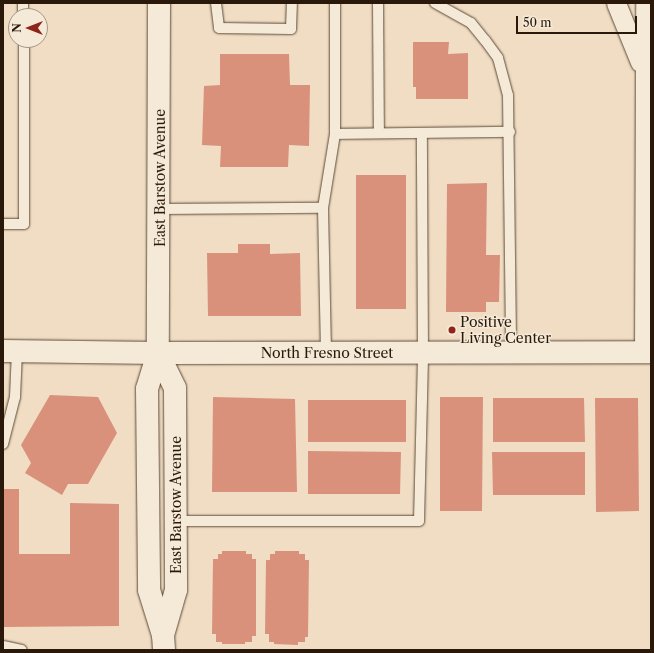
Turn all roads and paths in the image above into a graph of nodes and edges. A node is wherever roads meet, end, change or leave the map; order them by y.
1 (160, 3) edge
2 (216, 3) edge
3 (292, 3) edge
4 (335, 3) edge
5 (378, 3) edge
6 (435, 3) edge
7 (616, 3) edge
8 (645, 3) edge
9 (24, 48) edge
10 (648, 83) edge
11 (510, 132) junction
12 (422, 133) junction
13 (335, 134) junction
14 (379, 134) junction
15 (323, 208) junction
16 (160, 209) junction
17 (648, 220) edge
18 (3, 224) edge
19 (10, 351) edge
20 (326, 352) junction
21 (511, 352) junction
22 (647, 352) edge
23 (423, 353) junction
24 (158, 354) junction
25 (6, 413) edge
26 (3, 444) edge
27 (176, 521) junction
28 (163, 642) edge
29 (3, 646) edge
30 (22, 650) edge

1 - 16 main road, East Barstow Avenue
2 - 3 lane
4 - 13 lane
5 - 14 lane
6 - 11 lane
7 - 10 street
8 - 10 street
9 - 18 lane
10 - 17 street
11 - 12 lane
11 - 21 lane
12 - 14 lane
12 - 23 lane
13 - 14 lane
13 - 15 lane
15 - 16 lane
15 - 20 lane
16 - 24 main road, East Barstow Avenue
17 - 22 street
19 - 24 main road, North Fresno Street
19 - 25 lane
20 - 23 main road, North Fresno Street
20 - 24 main road, North Fresno Street
21 - 22 main road, North Fresno Street
21 - 23 main road, North Fresno Street
23 - 27 lane
24 - 27 main road, East Barstow Avenue
24 - 28 main road, East Barstow Avenue
25 - 26 lane
27 - 28 main road, East Barstow Avenue
29 - 30 lane

